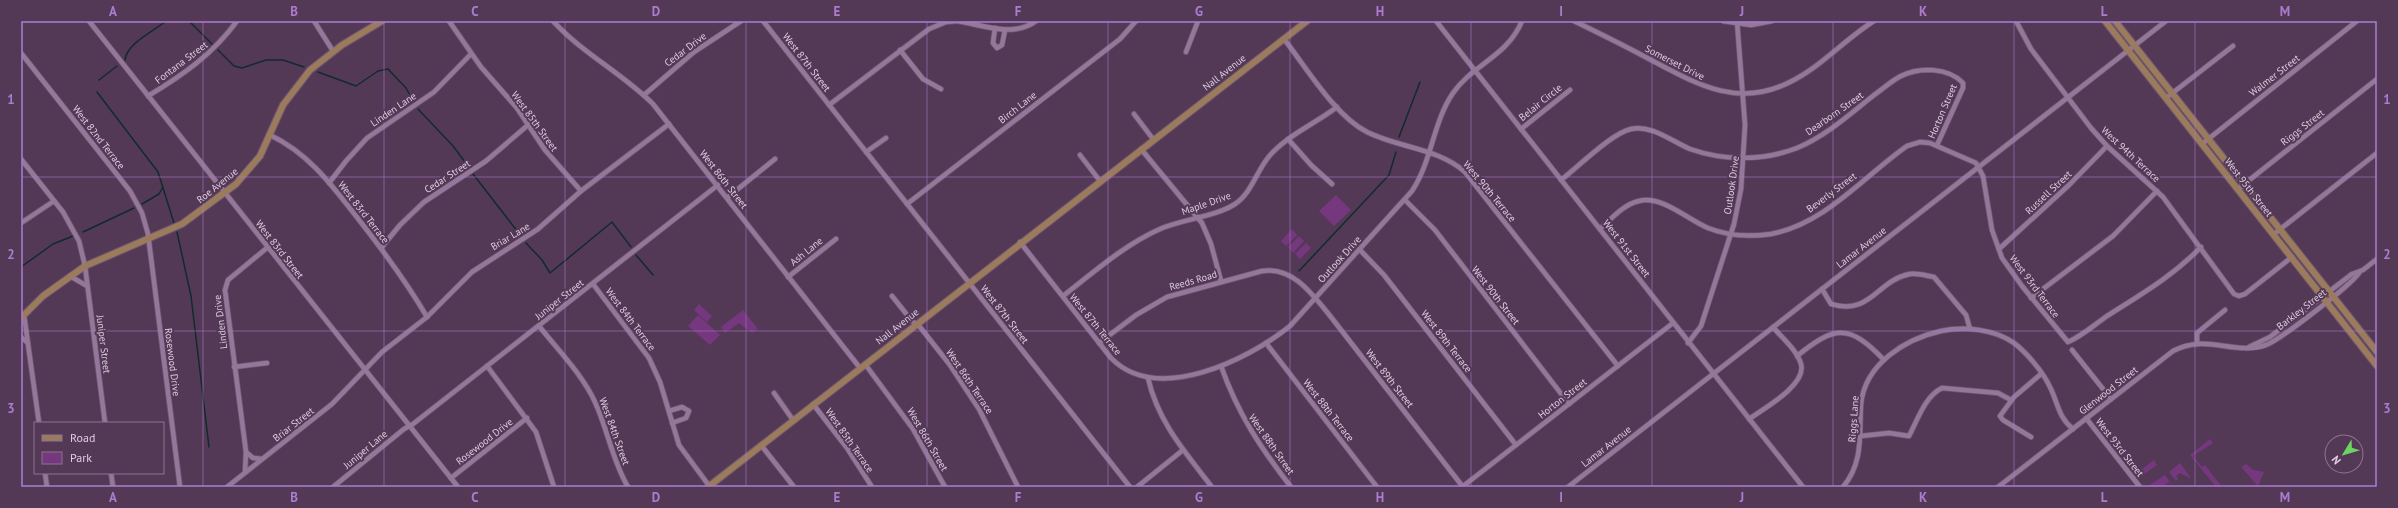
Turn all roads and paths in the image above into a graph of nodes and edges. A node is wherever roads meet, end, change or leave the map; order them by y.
1 (89, 21) edge
2 (237, 21) edge
3 (314, 21) edge
4 (382, 21) edge
5 (449, 21) edge
6 (553, 21) edge
7 (740, 21) edge
8 (763, 21) edge
9 (957, 21) edge
10 (1036, 21) edge
11 (1136, 21) edge
12 (1198, 21) edge
13 (1307, 21) edge
14 (1436, 21) edge
15 (1522, 21) edge
16 (1574, 21) edge
17 (1723, 21) edge
18 (1772, 21) edge
19 (1874, 21) edge
20 (2016, 21) edge
21 (2105, 21) edge
22 (2115, 21) edge
23 (2166, 21) edge
24 (2357, 21) edge
25 (967, 22) edge
26 (1737, 22) edge
27 (995, 28) junction
28 (1005, 30) junction
29 (1284, 39) junction
30 (2134, 45) junction
31 (2233, 46) dead end
32 (900, 50) junction
33 (2128, 50) junction
34 (333, 51) junction
35 (1186, 52) dead end
36 (21, 53) edge
37 (471, 54) junction
38 (1476, 72) junction
39 (2377, 79) edge
40 (1963, 83) joint
41 (941, 88) dead end
42 (1570, 90) dead end
43 (1742, 93) junction
44 (2172, 93) junction
45 (644, 95) junction
46 (148, 96) junction
47 (2068, 98) junction
48 (2166, 98) junction
49 (829, 105) junction
50 (1337, 107) junction
51 (1134, 114) dead end
52 (669, 124) junction
53 (528, 125) junction
54 (1521, 129) junction
55 (270, 135) junction
56 (886, 138) dead end
57 (1154, 139) junction
58 (1288, 139) junction
59 (2208, 139) junction
60 (2202, 144) junction
61 (1937, 145) junction
62 (2107, 146) junction
63 (1141, 149) junction
64 (866, 152) junction
65 (1430, 153) junction
66 (2377, 153) edge
67 (1080, 155) dead end
68 (21, 159) edge
69 (775, 159) dead end
70 (1745, 159) junction
71 (1979, 167) junction
72 (1561, 180) junction
73 (1100, 181) junction
74 (329, 182) junction
75 (1332, 184) dead end
76 (2244, 184) junction
77 (718, 185) junction
78 (2238, 189) junction
79 (581, 191) junction
80 (2157, 191) junction
81 (225, 193) junction
82 (728, 198) junction
83 (1405, 200) junction
84 (54, 201) junction
85 (907, 204) junction
86 (1197, 217) junction
87 (21, 223) edge
88 (1600, 229) junction
89 (2280, 230) junction
90 (1730, 234) junction
91 (2274, 234) junction
92 (148, 239) junction
93 (836, 239) dead end
94 (1020, 242) junction
95 (268, 247) junction
96 (2201, 247) junction
97 (381, 248) junction
98 (1999, 249) junction
99 (1360, 250) junction
100 (2292, 257) junction
101 (2377, 259) edge
102 (85, 266) junction
103 (70, 276) junction
104 (788, 277) junction
105 (1221, 281) junction
106 (969, 282) junction
107 (592, 284) junction
108 (1300, 284) joint
109 (88, 286) junction
110 (1822, 289) junction
111 (2331, 294) junction
112 (892, 296) dead end
113 (1063, 296) junction
114 (2031, 298) junction
115 (1315, 299) junction
116 (2324, 299) junction
117 (2225, 310) dead end
118 (22, 316) edge
119 (427, 317) junction
120 (1673, 323) junction
121 (916, 324) junction
122 (539, 326) junction
123 (1773, 327) junction
124 (1970, 329) junction
125 (21, 336) edge
126 (2196, 342) junction
127 (1099, 343) junction
128 (1266, 343) junction
129 (1688, 343) junction
130 (28, 344) junction
131 (2072, 350) dead end
132 (2377, 352) edge
133 (1797, 356) junction
134 (1884, 360) junction
135 (267, 363) dead end
136 (865, 364) junction
137 (487, 366) junction
138 (1221, 366) junction
139 (1618, 366) junction
140 (2377, 366) edge
141 (234, 367) junction
142 (860, 368) junction
143 (365, 370) junction
144 (1713, 374) junction
145 (2041, 374) junction
146 (1148, 378) junction
147 (774, 393) dead end
148 (2111, 399) junction
149 (2011, 400) junction
150 (813, 404) junction
151 (1569, 404) junction
152 (668, 411) junction
153 (527, 418) junction
154 (2086, 418) junction
155 (1750, 419) junction
156 (793, 420) junction
157 (38, 422) edge
158 (105, 422) edge
159 (672, 423) junction
160 (410, 426) junction
161 (2072, 429) junction
162 (1860, 436) junction
163 (2031, 437) dead end
164 (761, 445) junction
165 (1516, 445) junction
166 (1183, 450) junction
167 (246, 452) junction
168 (263, 458) junction
169 (246, 472) junction
170 (45, 474) edge
171 (111, 474) edge
172 (451, 478) junction
173 (456, 486) edge
174 (47, 487) edge
175 (113, 487) edge
176 (180, 487) edge
177 (227, 487) edge
178 (333, 487) edge
179 (554, 487) edge
180 (628, 487) edge
181 (709, 487) edge
182 (794, 487) edge
183 (872, 487) edge
184 (945, 487) edge
185 (1018, 487) edge
186 (1130, 487) edge
187 (1137, 487) edge
188 (1212, 487) edge
189 (1292, 487) edge
190 (1377, 487) edge
191 (1463, 487) edge
192 (1568, 487) edge
193 (1804, 487) edge
194 (1843, 487) edge
195 (1998, 487) edge
196 (2140, 487) edge

1 - 46 street, West 83rd Street
2 - 46 street, Fontana Street
3 - 34 street
4 - 34 main road, Roe Avenue
5 - 37 street, West 85th Street
6 - 45 street, West 86th Street
7 - 45 street, Cedar Drive
8 - 49 street, West 87th Street
9 - 25 street
9 - 32 street
10 - 28 street
11 - 85 street, Birch Lane
12 - 35 street
13 - 29 main road, Nall Avenue
14 - 38 street, West 91st Street
15 - 38 street, Outlook Drive
16 - 43 street, Somerset Drive
17 - 26 street
18 - 26 street
19 - 43 street, Somerset Drive
20 - 47 street, West 94th Terrace
21 - 33 main road, West 95th Street
22 - 30 main road, West 95th Street
23 - 30 street, Lamar Avenue
24 - 59 street, Walmer Street
25 - 27 street
26 - 43 street, Outlook Drive
27 - 28 street
27 - 28 street
29 - 50 street, West 90th Terrace
29 - 57 main road, Nall Avenue
30 - 33 street, Lamar Avenue
30 - 44 main road, West 95th Street
31 - 44 street
32 - 41 street
32 - 49 street
33 - 47 street, Lamar Avenue
33 - 48 main road, West 95th Street
34 - 55 main road, Roe Avenue
36 - 92 street, West 82nd Terrace
37 - 53 street, West 85th Street
37 - 74 street, Linden Lane
38 - 54 street, West 91st Street
38 - 65 street, Outlook Drive
39 - 76 street, Riggs Street
40 - 61 street, Horton Street
40 - 70 street, Dearborn Street
42 - 54 street, Belair Circle
43 - 70 street, Outlook Drive
44 - 48 street
44 - 59 main road, West 95th Street
45 - 52 street, West 86th Street
46 - 81 street, West 83rd Street
47 - 62 street, West 94th Terrace
47 - 71 street, Lamar Avenue
48 - 60 main road, West 95th Street
49 - 64 street, West 87th Street
50 - 58 street, Maple Drive
50 - 65 street, West 90th Terrace
51 - 57 street
52 - 77 street, West 86th Street
52 - 79 street, Briar Lane
53 - 79 street, West 85th Street
53 - 97 street, Cedar Street
54 - 72 street, West 91st Street
55 - 74 street, West 83rd Terrace
55 - 81 main road, Roe Avenue
56 - 64 street
57 - 63 main road, Nall Avenue
58 - 75 street
58 - 86 street, Maple Drive
59 - 60 street, Walmer Street
59 - 76 main road, West 95th Street
60 - 78 main road, West 95th Street
61 - 71 street, Beverly Street
61 - 90 street, Beverly Street
62 - 80 street, West 94th Terrace
62 - 98 street, Russell Street
63 - 73 main road, Nall Avenue
63 - 86 street
64 - 85 street, West 87th Street
65 - 83 street, Outlook Drive
65 - 139 street, West 90th Terrace
66 - 89 street
67 - 73 street
68 - 84 street, Juniper Street
69 - 82 street
70 - 72 street, Dearborn Street
70 - 90 street, Outlook Drive
71 - 98 street, West 93rd Terrace
71 - 110 street, Lamar Avenue
72 - 88 street, West 91st Street
73 - 94 main road, Nall Avenue
74 - 97 street, West 83rd Terrace
76 - 78 street, Riggs Street
76 - 89 main road, West 95th Street
77 - 82 street, West 86th Street
77 - 107 street, Juniper Street
78 - 91 main road, West 95th Street
79 - 119 street, Briar Lane
80 - 96 street, West 94th Terrace
80 - 114 street
81 - 92 main road, Roe Avenue
81 - 95 street, West 83rd Street
82 - 104 street, West 86th Street
83 - 99 street, Outlook Drive
83 - 151 street, West 90th Street
84 - 87 street
84 - 102 street, Juniper Street
85 - 106 street, West 87th Street
86 - 105 street
86 - 113 street, Maple Drive
88 - 90 street, Beverly Street
88 - 120 street, West 91st Street
89 - 91 street
89 - 111 main road, West 95th Street
90 - 129 street, Outlook Drive
91 - 100 main road, West 95th Street
92 - 102 main road, Roe Avenue
92 - 176 street, Rosewood Drive
93 - 104 street, Ash Lane
94 - 106 main road, Nall Avenue
94 - 113 street, West 87th Terrace
95 - 141 street, Linden Drive
95 - 143 street, West 83rd Street
96 - 100 street, West 94th Terrace
96 - 114 street, West 93rd Terrace
97 - 119 street, West 83rd Terrace
98 - 114 street, West 93rd Terrace
99 - 115 street, Outlook Drive
99 - 165 street, West 89th Terrace
100 - 116 main road, West 95th Street
101 - 111 street, Barkley Street
102 - 103 main road, Roe Avenue
102 - 109 street, Juniper Street
103 - 109 street
103 - 118 main road, Roe Avenue
104 - 142 street, West 86th Street
105 - 108 street, Reeds Road
105 - 127 street, Reeds Road
106 - 121 main road, Nall Avenue
106 - 186 street, West 87th Street
107 - 122 street, Juniper Street
107 - 152 street, West 84th Terrace
108 - 115 street, West 89th Street
109 - 158 street, Juniper Street
110 - 123 street, Lamar Avenue
110 - 124 street
111 - 116 street, Barkley Street
111 - 132 main road, West 95th Street
112 - 121 street, West 86th Terrace
113 - 127 street, West 87th Terrace
115 - 128 street, Outlook Drive
115 - 191 street, West 89th Street
116 - 126 street, Barkley Street
116 - 140 main road, West 95th Street
117 - 126 street
118 - 130 street
119 - 143 street, Briar Lane
120 - 129 street, West 91st Street
120 - 139 street, Horton Street
121 - 136 main road, Nall Avenue
121 - 185 street, West 86th Terrace
122 - 137 street, Juniper Street
122 - 180 street, West 84th Street
123 - 133 street
123 - 144 street, Lamar Avenue
124 - 134 street, Riggs Lane
124 - 145 street, Riggs Lane
125 - 130 street
126 - 148 street, Glenwood Street
127 - 146 street, West 87th Terrace
128 - 138 street, Outlook Drive
128 - 190 street, West 88th Terrace
129 - 144 street, West 91st Street
130 - 157 street
131 - 148 street
133 - 134 street
133 - 155 street
134 - 162 street, Riggs Lane
135 - 141 street
136 - 142 main road, Nall Avenue
136 - 184 street, West 86th Street
137 - 153 street
137 - 160 street, Juniper Street
138 - 146 street, Outlook Drive
138 - 189 street, West 88th Street
139 - 151 street, Horton Street
141 - 167 street, Linden Drive
142 - 150 main road, Nall Avenue
143 - 160 street, West 83rd Street
143 - 168 street, Briar Street
144 - 155 street, West 91st Street
144 - 192 street, Lamar Avenue
145 - 149 street
145 - 161 street, Riggs Lane
146 - 166 street
147 - 156 street
148 - 154 street, Glenwood Street
149 - 162 street
149 - 163 street
150 - 156 main road, Nall Avenue
150 - 183 street, West 85th Terrace
151 - 165 street, Horton Street
152 - 159 street, West 84th Terrace
152 - 159 street
153 - 172 street, Rosewood Drive
153 - 179 street
154 - 161 street, Glenwood Street
154 - 196 street, West 93rd Street
155 - 193 street, West 91st Street
156 - 164 main road, Nall Avenue
159 - 181 street, West 84th Terrace
160 - 172 street, West 83rd Street
160 - 178 street, Juniper Lane
161 - 195 street, Glenwood Street
162 - 194 street, Riggs Lane
164 - 181 main road, Nall Avenue
164 - 182 street
165 - 191 street, Horton Street
166 - 187 street
166 - 188 street
167 - 168 street
167 - 169 street, Linden Drive
168 - 169 street, Briar Street
169 - 177 street, Briar Street
170 - 174 street
171 - 175 street
172 - 173 street, West 83rd Street

